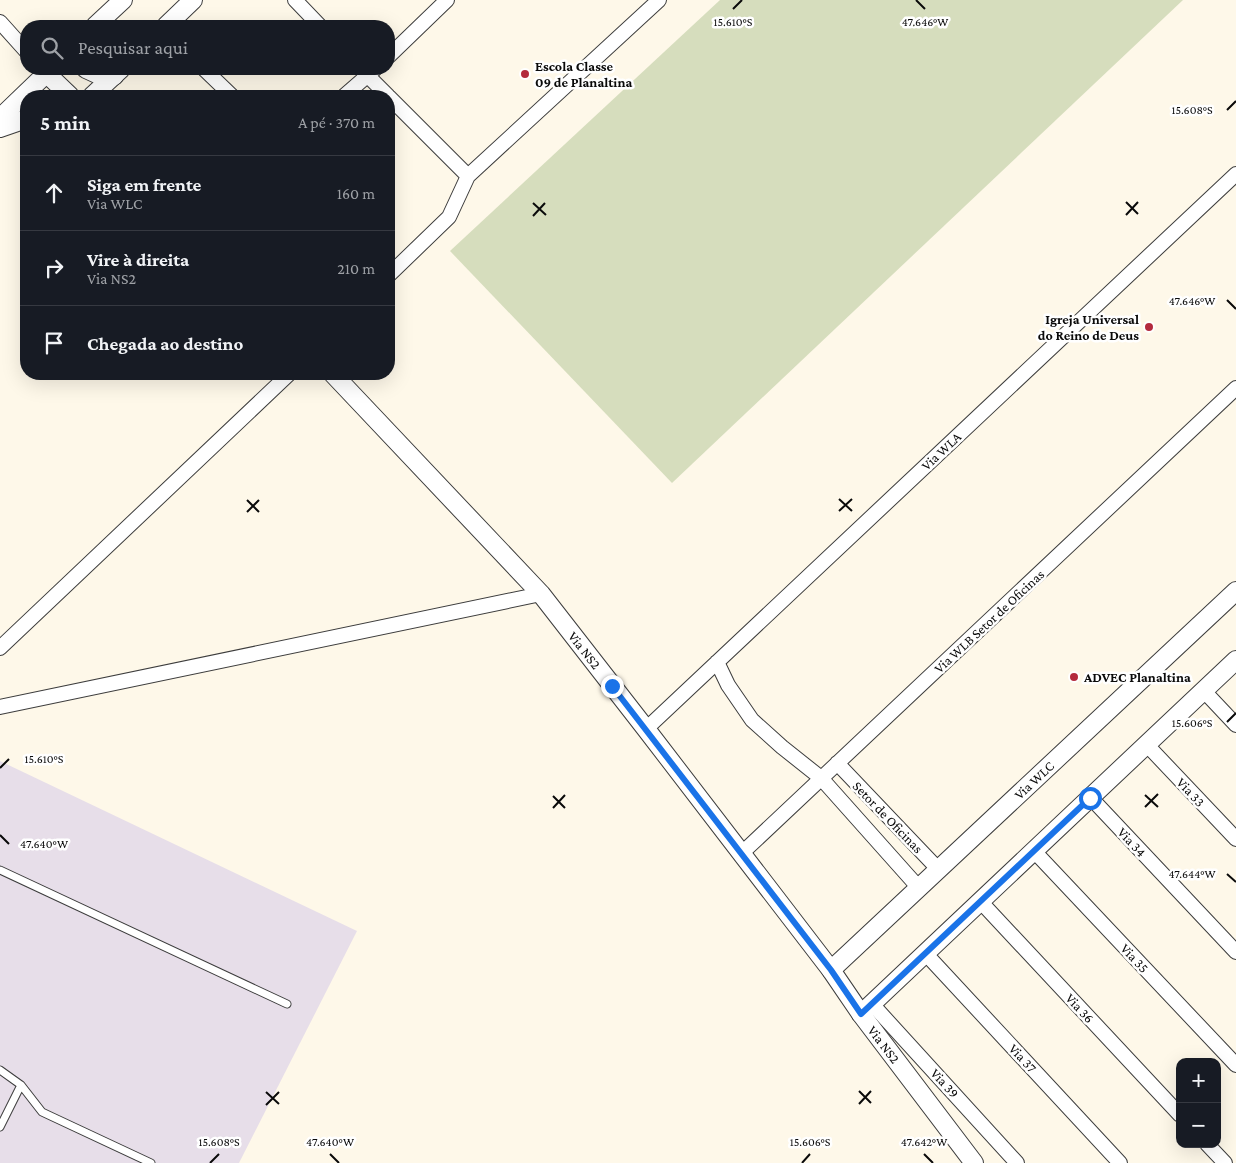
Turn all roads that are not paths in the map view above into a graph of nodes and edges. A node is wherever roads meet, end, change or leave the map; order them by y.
1 (123, 0) edge
2 (193, 0) edge
3 (295, 0) edge
4 (448, 0) edge
5 (659, 0) edge
6 (101, 20) edge
7 (172, 20) edge
8 (314, 20) edge
9 (0, 22) edge
10 (20, 44) edge
11 (395, 50) edge
12 (42, 75) edge
13 (51, 75) edge
14 (115, 75) edge
15 (210, 75) edge
16 (364, 75) edge
17 (371, 75) edge
18 (27, 90) edge
19 (65, 90) edge
20 (98, 90) edge
21 (226, 90) edge
22 (350, 90) edge
23 (383, 90) edge
24 (20, 98) edge
25 (395, 104) edge
26 (0, 118) edge
27 (20, 122) edge
28 (0, 128) edge
29 (1236, 174) edge
30 (468, 176) junction
31 (395, 264) edge
32 (283, 380) edge
33 (339, 380) edge
34 (1233, 396) edge
35 (1236, 591) edge
36 (541, 594) junction
37 (0, 648) edge
38 (1236, 660) edge
39 (717, 662) junction
40 (1204, 691) junction
41 (0, 707) edge
42 (1236, 725) edge
43 (646, 729) junction
44 (1147, 744) junction
45 (837, 763) junction
46 (821, 778) junction
47 (1090, 798) junction
48 (1236, 839) edge
49 (1034, 851) junction
50 (742, 853) junction
51 (0, 870) edge
52 (939, 870) junction
53 (919, 888) junction
54 (980, 901) junction
55 (1236, 952) edge
56 (925, 953) junction
57 (831, 970) junction
58 (286, 1004) dead end
59 (866, 1009) junction
60 (1236, 1065) edge
61 (0, 1070) edge
62 (21, 1085) junction
63 (1176, 1111) edge
64 (0, 1127) edge
65 (1211, 1148) edge
66 (151, 1163) edge
67 (974, 1163) edge
68 (1018, 1163) edge
69 (1120, 1163) edge
70 (1224, 1163) edge

1 - 6 street
2 - 7 street
3 - 8 street
4 - 11 street
5 - 30 street
9 - 10 street
12 - 18 street
13 - 19 street
14 - 20 street
15 - 21 street
16 - 22 street
17 - 23 street
24 - 26 street
25 - 30 street
27 - 28 street
29 - 39 street, Via WLA
30 - 31 street
32 - 37 street
33 - 36 street, Via NS2
34 - 45 street, Via WLB Setor de Oficinas
35 - 52 street, Via WLC
36 - 41 street
36 - 43 street, Via NS2
38 - 40 street
39 - 43 street, Via WLA
39 - 46 street
40 - 42 street
40 - 44 street
43 - 50 street, Via NS2
44 - 47 street
44 - 48 street, Via 33
45 - 46 street, Via WLB Setor de Oficinas
45 - 52 street, Setor de Oficinas
46 - 50 street, Via WLB Setor de Oficinas
46 - 53 street
47 - 49 street
47 - 55 street, Via 34
49 - 54 street
49 - 60 street, Via 35
50 - 57 street, Via NS2
51 - 58 lane
52 - 53 street, Via WLC
53 - 57 street, Via WLC
54 - 56 street
54 - 63 street, Via 36
56 - 59 street
56 - 69 street, Via 37
57 - 59 street, Via NS2
59 - 67 street, Via NS2
59 - 68 street, Via 39
61 - 62 lane
62 - 64 lane
62 - 66 lane
65 - 70 street

